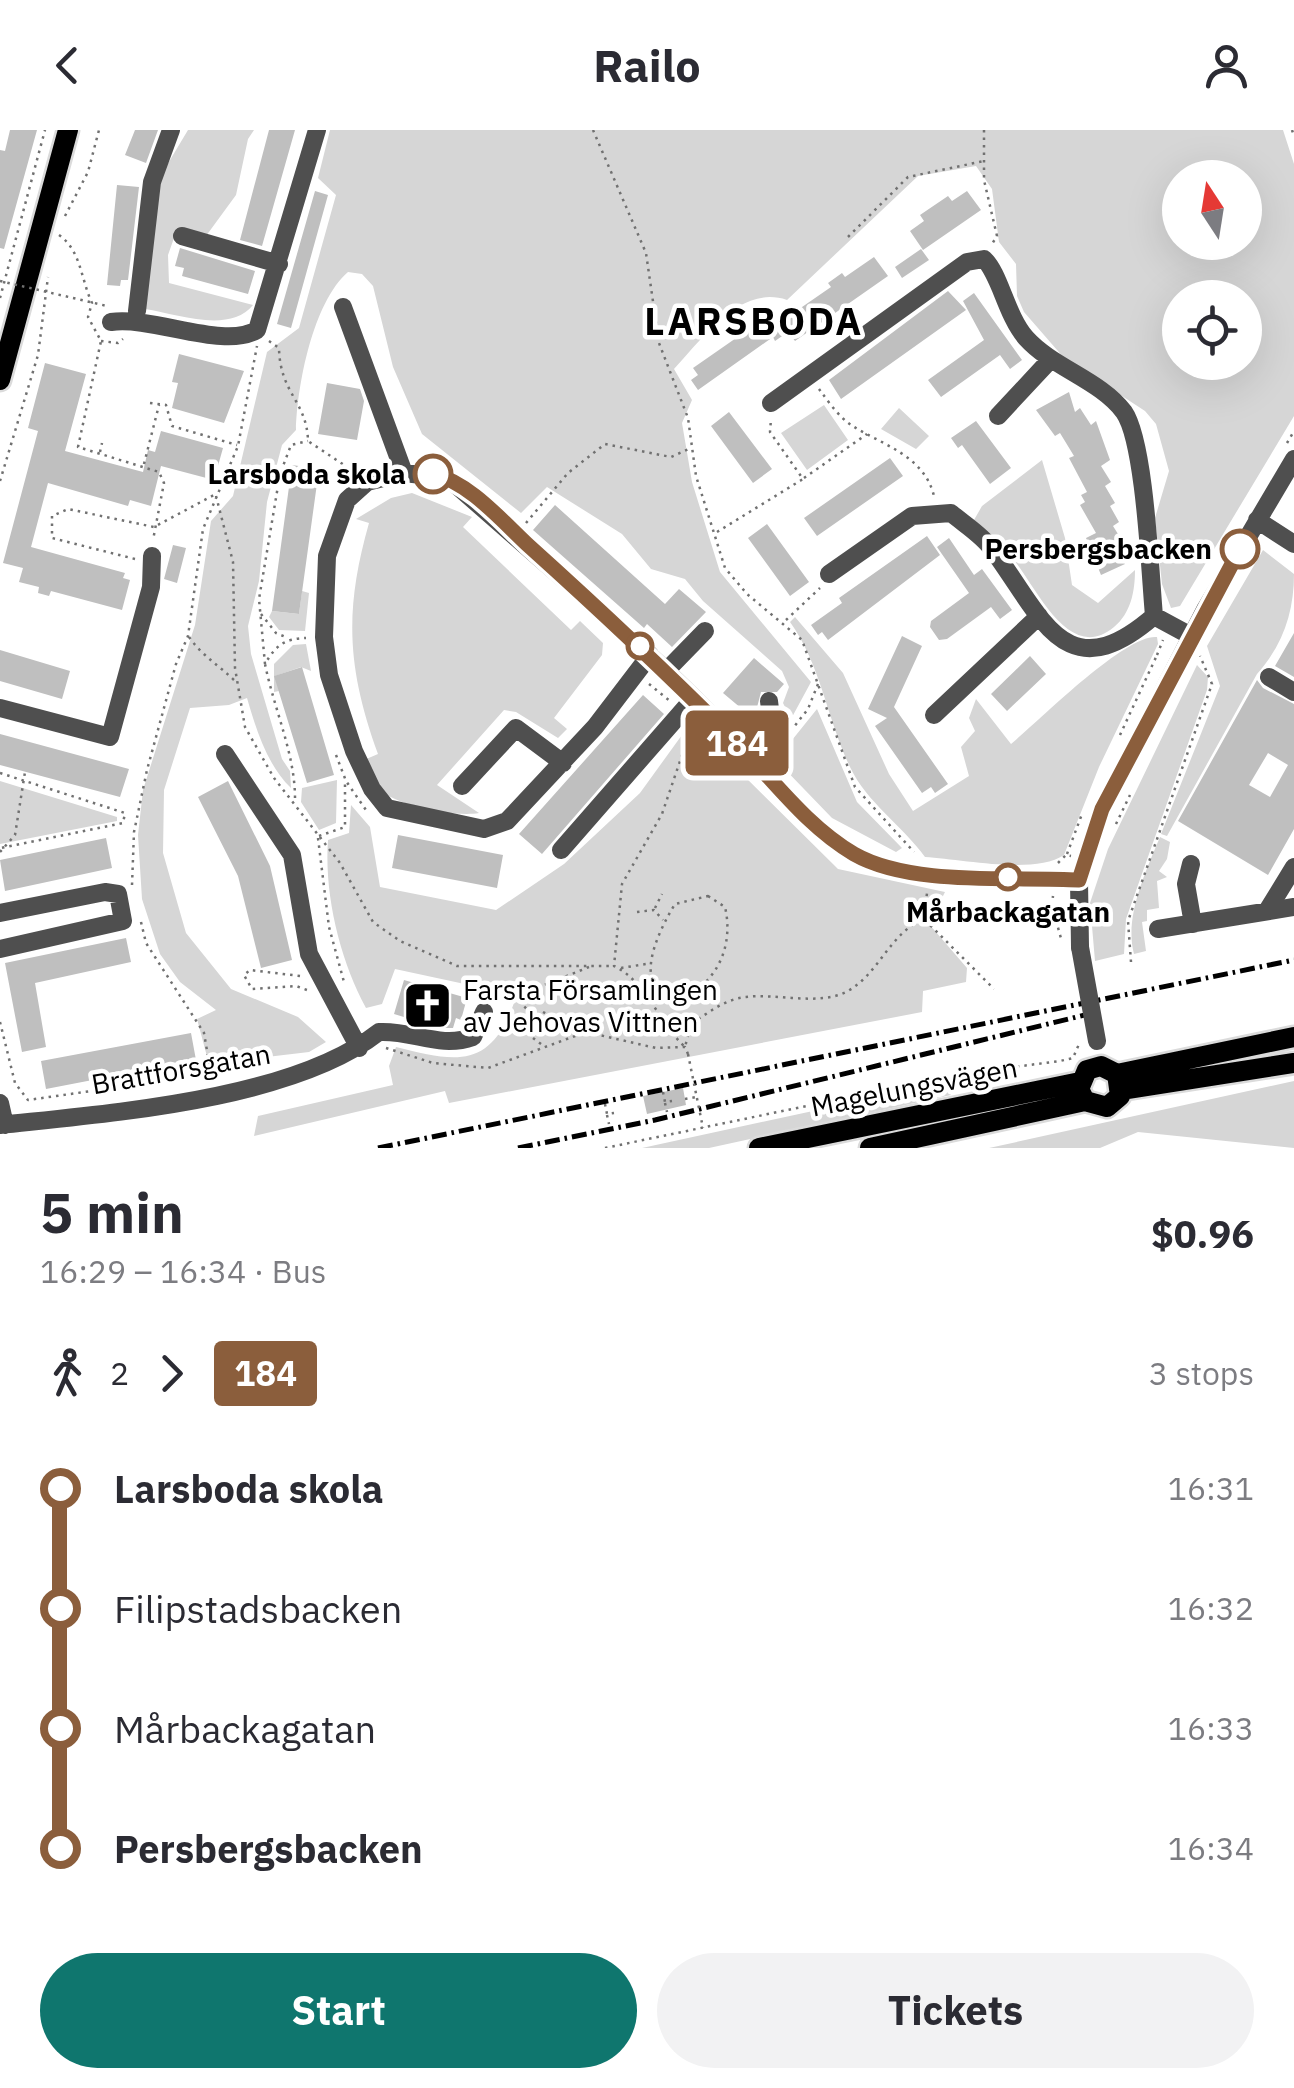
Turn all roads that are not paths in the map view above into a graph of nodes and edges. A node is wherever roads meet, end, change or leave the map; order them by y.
1 (68, 130) edge
2 (171, 130) edge
3 (317, 130) edge
4 (182, 236) dead end
5 (279, 264) junction
6 (343, 307) dead end
7 (137, 310) dead end
8 (111, 322) dead end
9 (1052, 359) junction
10 (0, 380) edge
11 (771, 403) road end
12 (998, 416) dead end
13 (1294, 459) edge
14 (404, 473) junction
15 (1257, 520) junction
16 (1294, 544) edge
17 (152, 556) road end
18 (829, 574) road end
19 (1039, 616) junction
20 (1154, 616) junction
21 (705, 631) dead end
22 (1191, 636) junction
23 (650, 655) junction
24 (666, 672) junction
25 (1269, 678) dead end
26 (1294, 692) edge
27 (770, 701) dead end
28 (688, 705) junction
29 (0, 708) edge
30 (934, 715) dead end
31 (226, 754) dead end
32 (748, 756) junction
33 (562, 763) junction
34 (462, 786) dead end
35 (560, 850) dead end
36 (1191, 864) dead end
37 (1294, 866) edge
38 (1079, 880) junction
39 (1294, 906) edge
40 (1267, 911) junction
41 (0, 913) edge
42 (1194, 924) junction
43 (1158, 930) dead end
44 (0, 949) edge
45 (484, 1012) dead end
46 (1294, 1037) edge
47 (359, 1048) junction
48 (1294, 1063) edge
49 (1113, 1076) junction
50 (1082, 1092) junction
51 (0, 1103) edge
52 (3, 1125) edge
53 (759, 1148) edge
54 (870, 1148) edge

1 - 10 main road
2 - 7 street
3 - 5 street
4 - 5 street
5 - 8 street
6 - 14 street
9 - 11 street
9 - 12 street
9 - 20 street
13 - 15 street
14 - 23 street
14 - 33 street
15 - 16 street
15 - 22 street
17 - 29 street
18 - 19 street
19 - 20 street
19 - 30 street
20 - 22 street
21 - 24 street
22 - 38 street
23 - 24 street
23 - 33 street
24 - 28 street
25 - 26 street
27 - 32 street
28 - 32 street
28 - 35 street
31 - 47 street
32 - 38 street
33 - 34 street
36 - 42 street
37 - 40 street
38 - 49 street, bridge
39 - 40 street
40 - 42 street
41 - 44 street
42 - 43 street
45 - 47 street, Brattforsgatan
46 - 49 main road, Magelungsvägen
47 - 52 street, Brattforsgatan
48 - 49 main road, Magelungsvägen
49 - 50 main road, Magelungsvägen
49 - 50 main road, Magelungsvägen
50 - 53 main road, Magelungsvägen
50 - 54 main road, Magelungsvägen
51 - 52 street, Brattforsgatan

